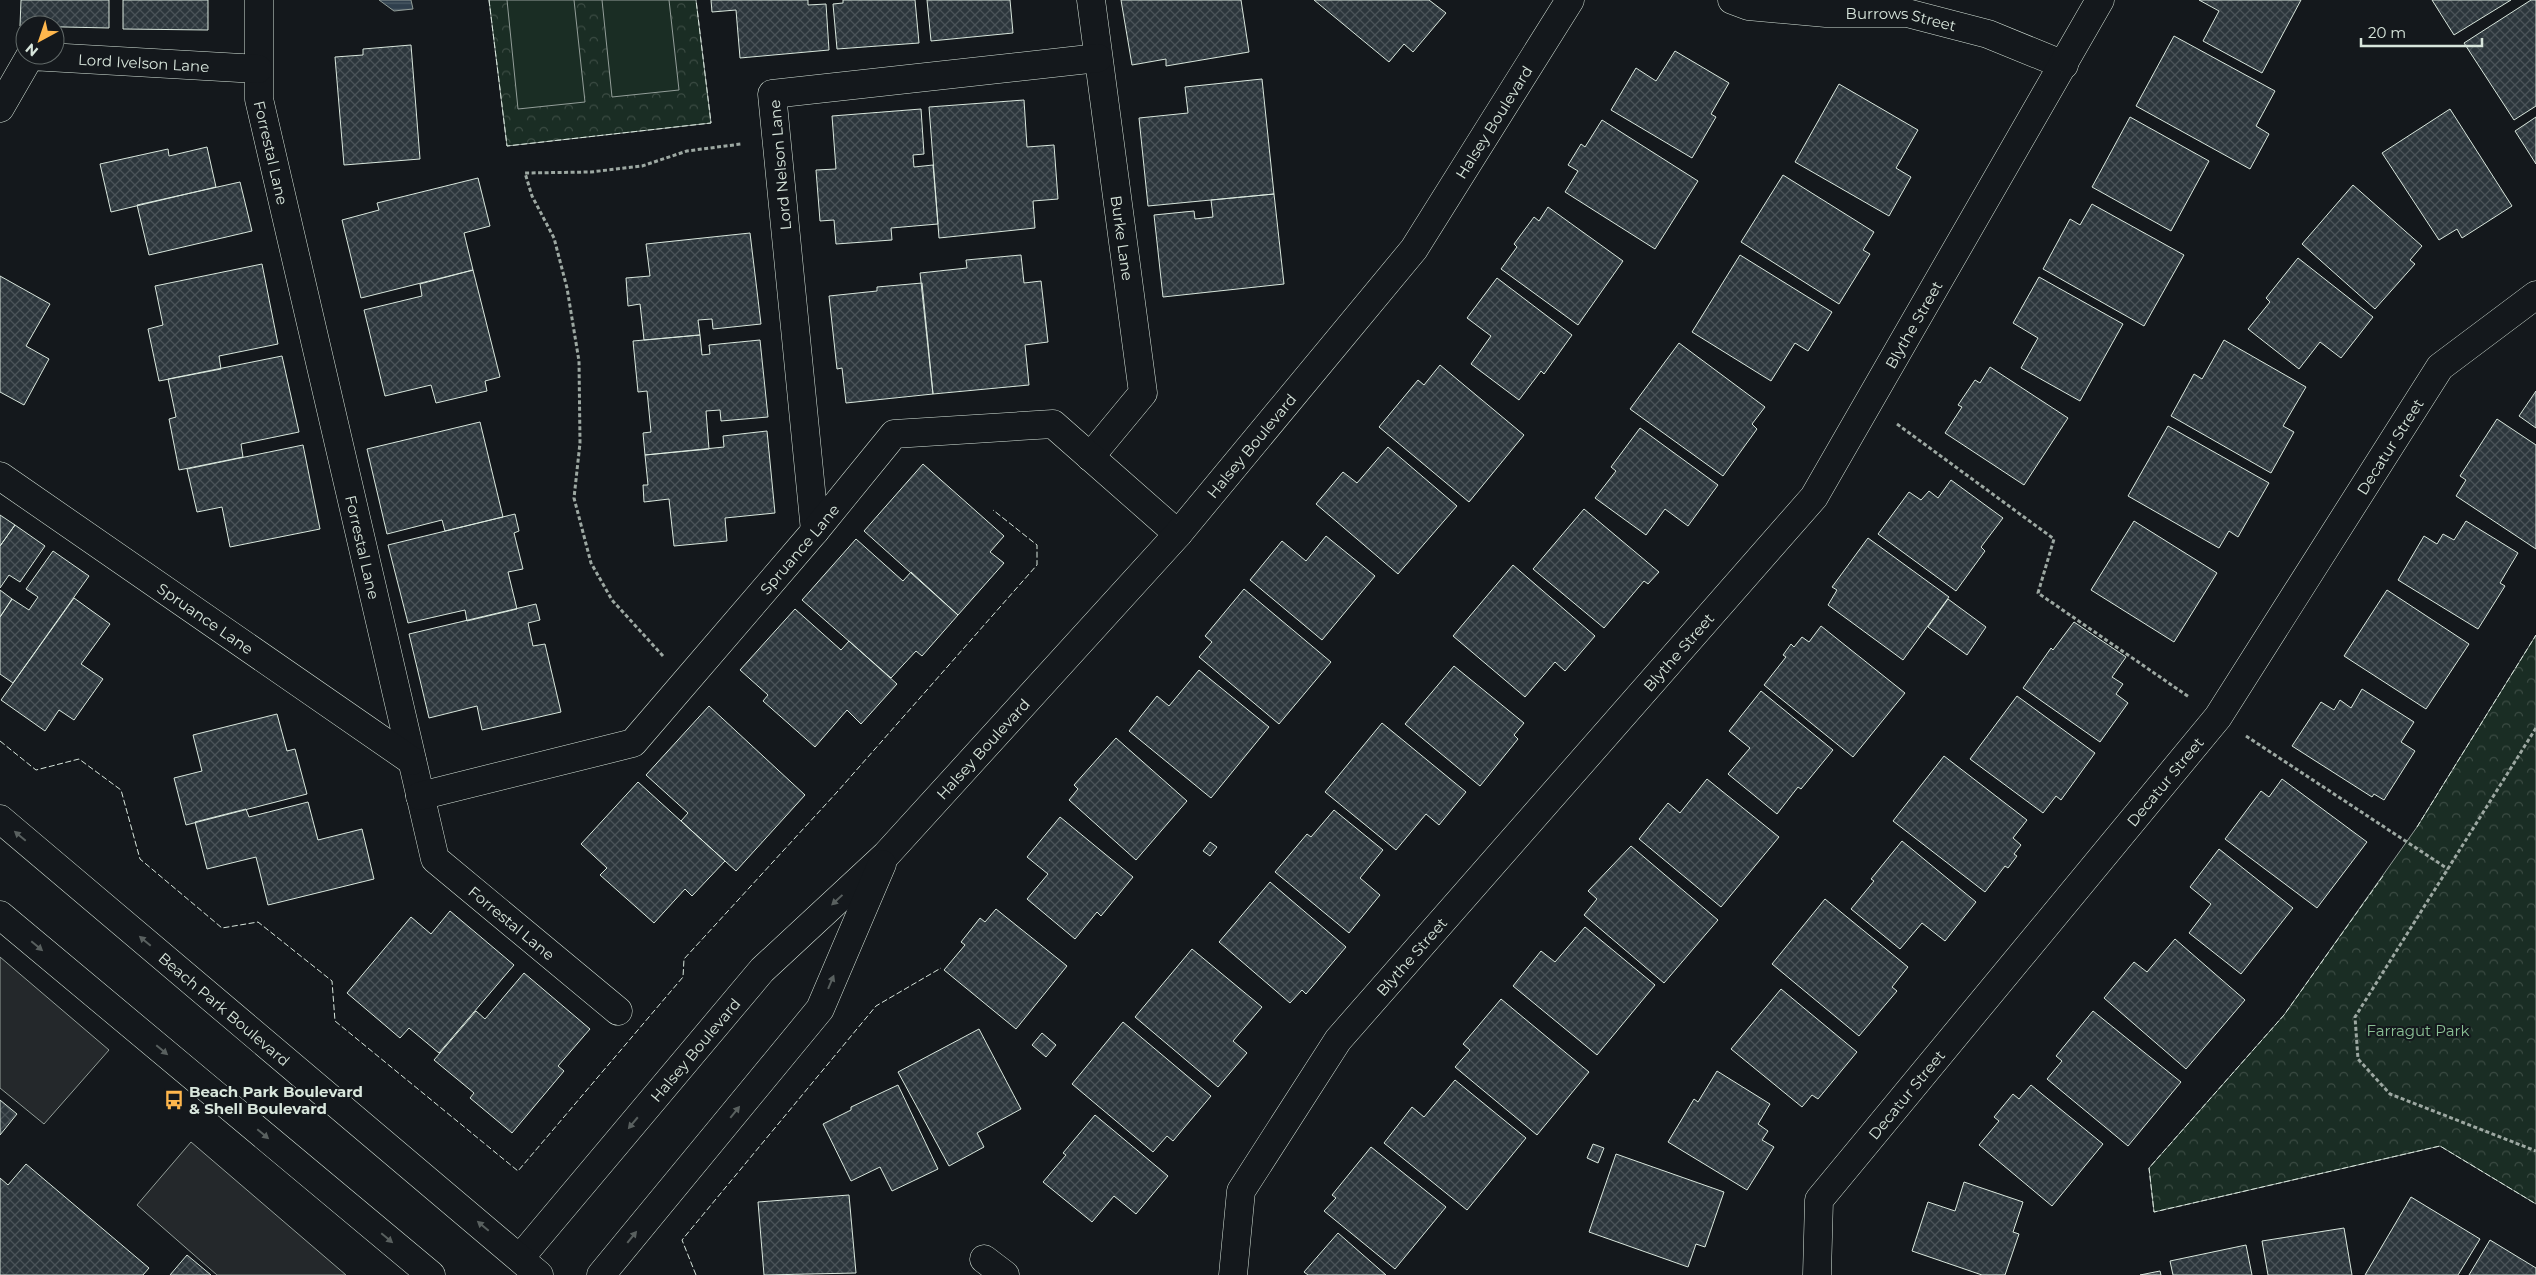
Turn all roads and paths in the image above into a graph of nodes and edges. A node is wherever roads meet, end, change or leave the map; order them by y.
1 (259, 0) edge
2 (1091, 0) edge
3 (1570, 0) edge
4 (1732, 0) edge
5 (2100, 0) edge
6 (1098, 58) junction
7 (2064, 65) junction
8 (258, 68) junction
9 (0, 108) edge
10 (777, 142) junction
11 (2536, 295) edge
12 (1869, 403) junction
13 (1090, 458) junction
14 (0, 476) edge
15 (815, 531) junction
16 (1178, 534) junction
17 (688, 679) junction
18 (2218, 717) junction
19 (2536, 728) edge
20 (412, 761) junction
21 (420, 796) junction
22 (0, 819) edge
23 (886, 855) junction
24 (2448, 869) junction
25 (0, 915) edge
26 (618, 1011) dead end
27 (2536, 1151) edge
28 (984, 1259) dead end
29 (522, 1269) edge
30 (431, 1275) edge
31 (601, 1275) edge
32 (1005, 1275) edge
33 (1233, 1275) edge
34 (1817, 1275) edge

1 - 8 street, Forrestal Lane
2 - 6 street, Burke Lane
3 - 16 street, Halsey Boulevard
4 - 7 street, Burrows Street
5 - 7 street, Blythe Street
6 - 10 street, Lord Nelson Lane
6 - 13 street, Burke Lane
7 - 12 street, Blythe Street
8 - 9 street, Lord Ivelson Lane
8 - 20 street, Forrestal Lane
10 - 15 street, Lord Nelson Lane
10 - 17 path
11 - 18 street, Decatur Street
12 - 18 path
12 - 33 street, Blythe Street
13 - 15 street, Spruance Lane
13 - 16 street, Spruance Lane
14 - 20 street, Spruance Lane
15 - 17 street, Spruance Lane
16 - 23 street, Halsey Boulevard
17 - 21 street, Spruance Lane
18 - 24 path
18 - 34 street, Decatur Street
19 - 24 path
20 - 21 street, Forrestal Lane
21 - 26 street, Forrestal Lane
29 -> 22 street, Beach Park Boulevard
23 -> 29 street, Halsey Boulevard
31 -> 23 street, Halsey Boulevard
24 - 27 path
25 -> 30 street
28 - 32 street

